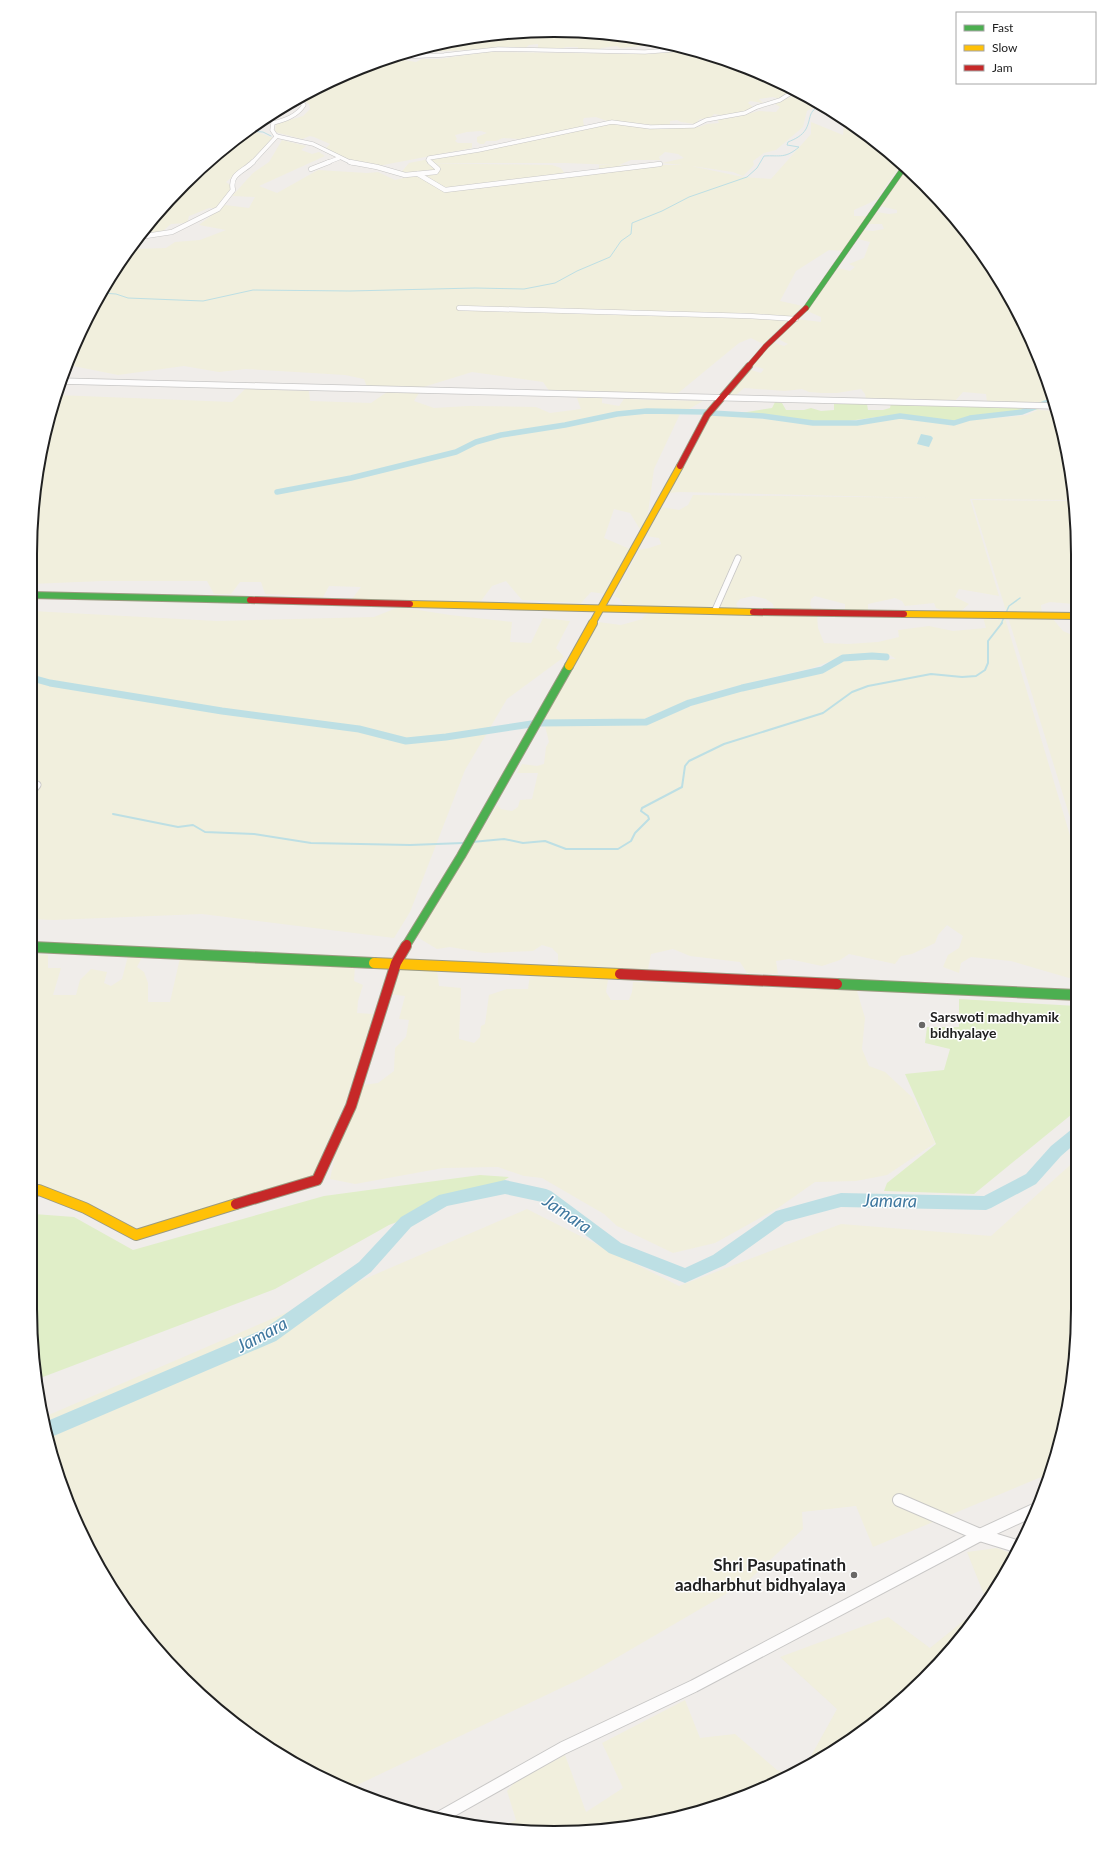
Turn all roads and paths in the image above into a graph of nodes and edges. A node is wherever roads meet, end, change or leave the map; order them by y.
1 (669, 50) edge
2 (416, 56) edge
3 (790, 94) edge
4 (302, 103) edge
5 (277, 136) junction
6 (339, 158) junction
7 (660, 164) dead end
8 (311, 170) dead end
9 (902, 171) edge
10 (418, 174) junction
11 (146, 237) edge
12 (459, 308) dead end
13 (796, 319) junction
14 (67, 381) edge
15 (721, 398) junction
16 (1049, 406) edge
17 (738, 558) dead end
18 (37, 595) edge
19 (601, 607) junction
20 (715, 610) junction
21 (1071, 616) edge
22 (37, 947) edge
23 (396, 963) junction
24 (1071, 995) edge
25 (37, 1190) edge
26 (899, 1500) dead end
27 (1030, 1512) edge
28 (980, 1535) junction
29 (1014, 1545) edge
30 (446, 1814) edge

1 - 2 street
3 - 10 street
4 - 5 street
5 - 6 street
5 - 11 street
6 - 8 street
6 - 10 street
7 - 10 street
9 - 13 street
12 - 13 street
13 - 15 street
14 - 15 street
15 - 16 street
15 - 19 street
17 - 20 street
18 - 19 street
19 - 20 street
19 - 23 street
20 - 21 street
22 - 23 street
23 - 24 street
23 - 25 street
26 - 28 street
27 - 28 street
28 - 29 street
28 - 30 street

